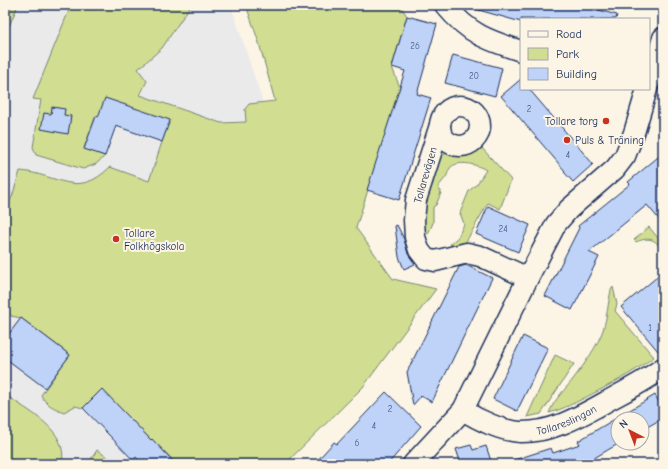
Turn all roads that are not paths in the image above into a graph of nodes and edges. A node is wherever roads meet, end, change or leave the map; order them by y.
1 (445, 5) edge
2 (663, 38) edge
3 (520, 50) edge
4 (650, 80) edge
5 (647, 90) edge
6 (440, 125) dead end
7 (528, 278) junction
8 (663, 368) edge
9 (463, 410) junction
10 (413, 464) edge

1 - 3 street
2 - 4 street
5 - 7 street
6 - 7 street, Tollarevägen
7 - 9 street
8 - 9 street, Tollareslingan
9 - 10 street

